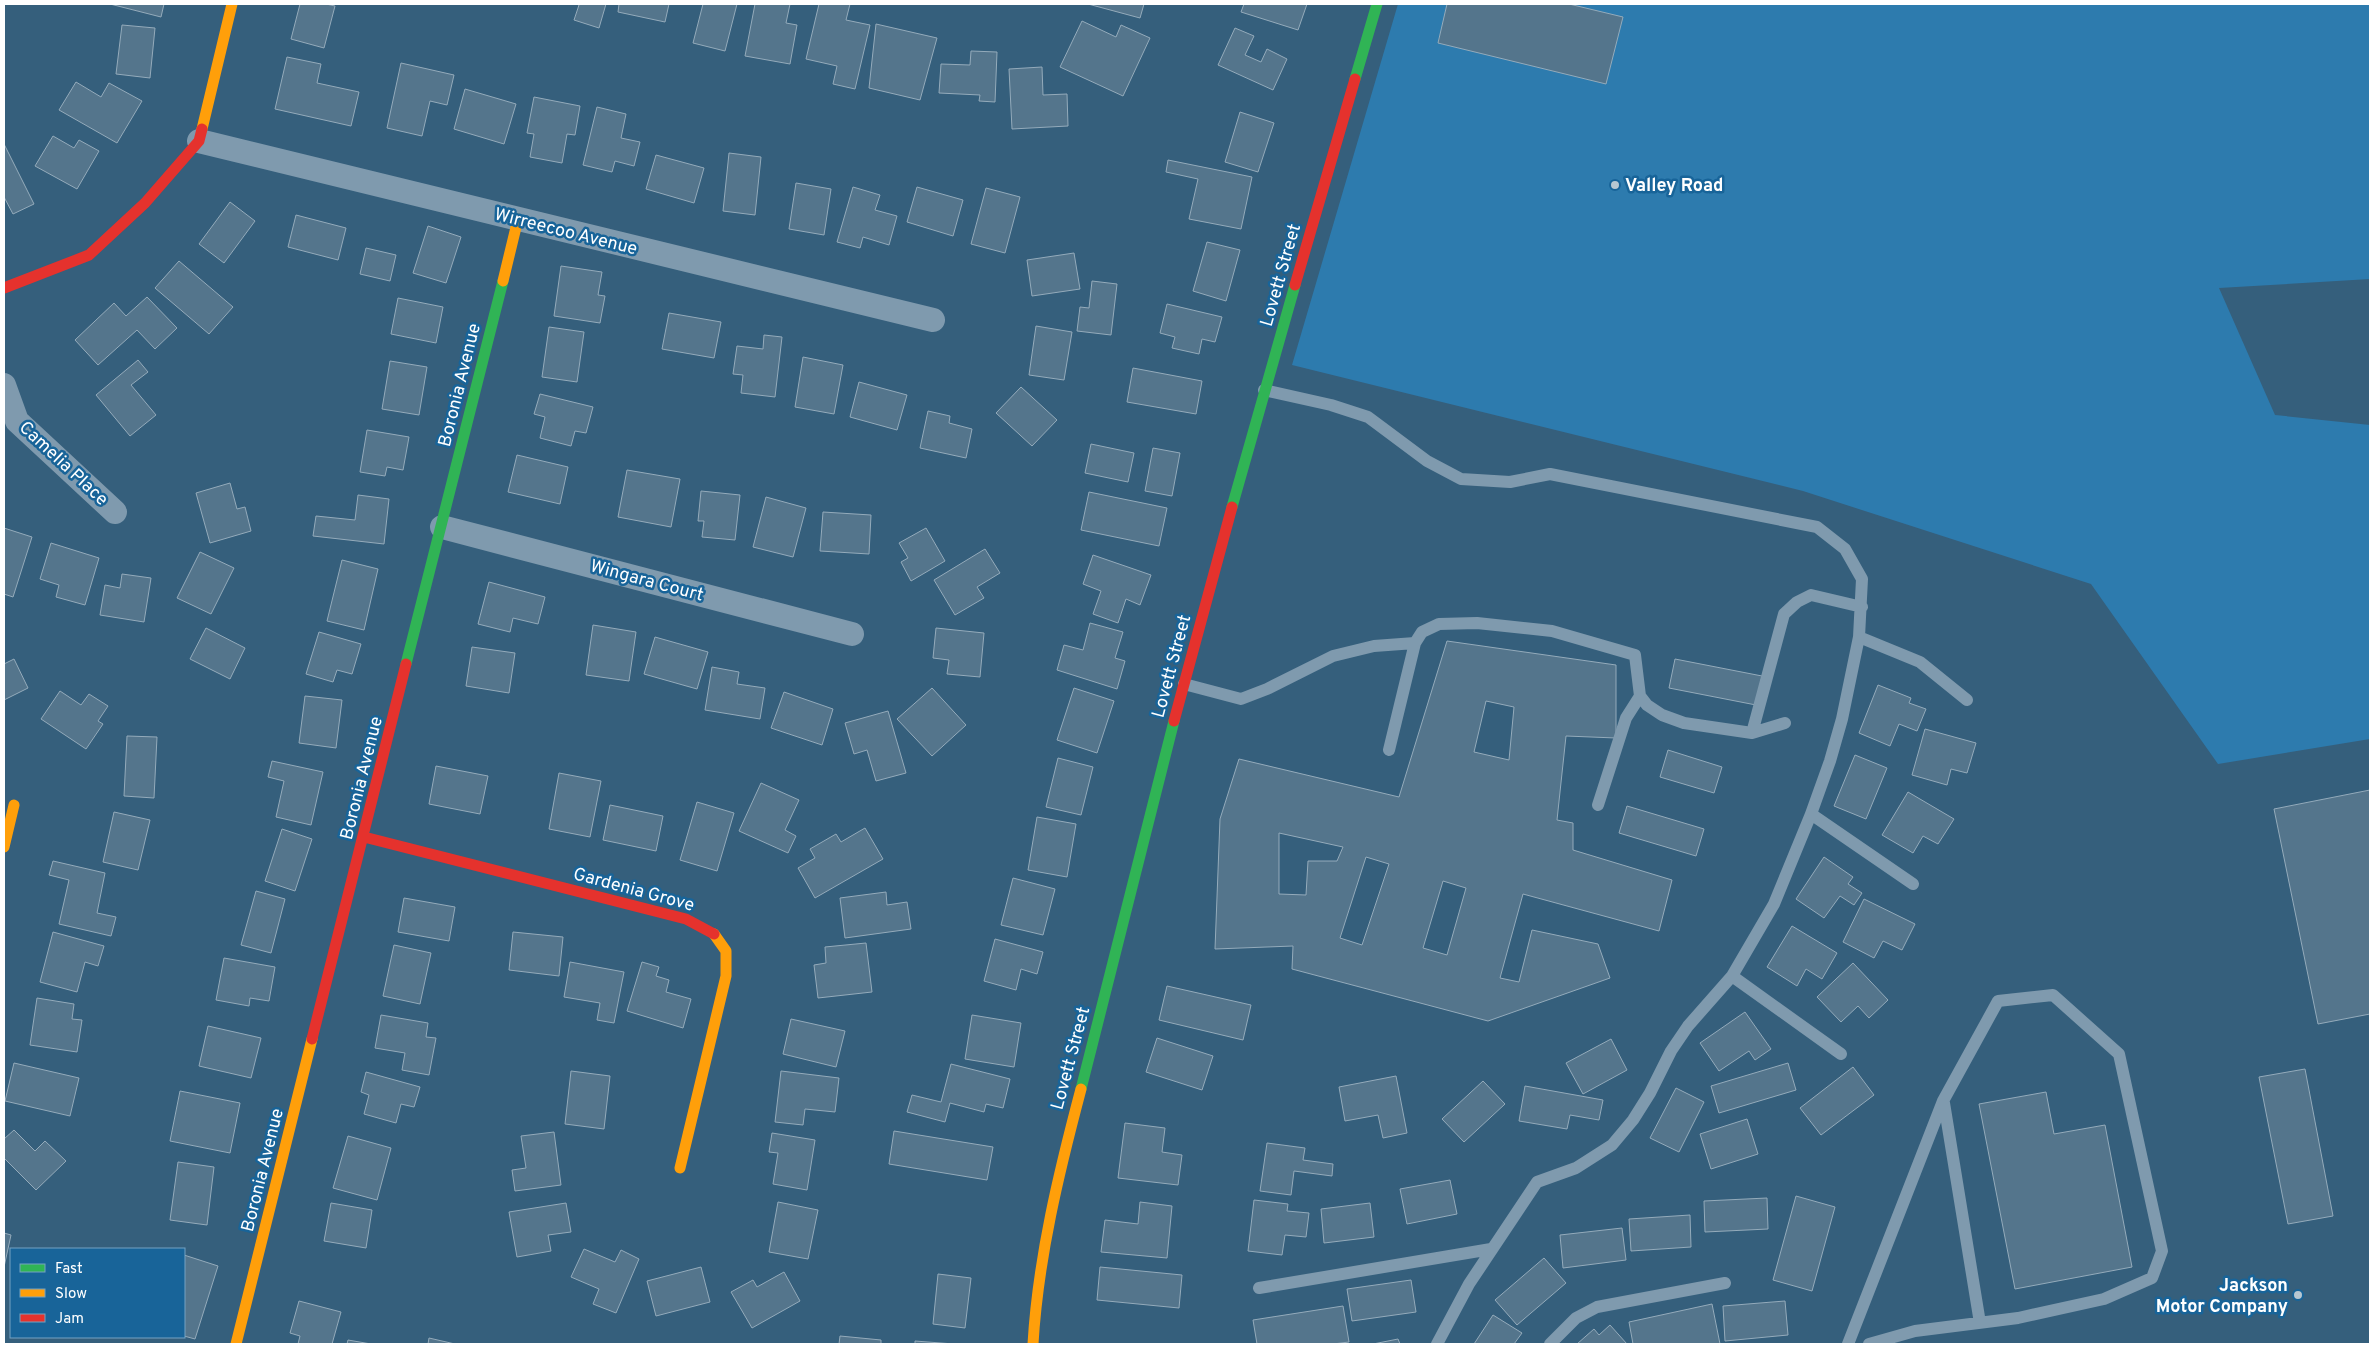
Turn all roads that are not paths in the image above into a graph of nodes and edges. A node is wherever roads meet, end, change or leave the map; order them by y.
1 (232, 4) edge
2 (1377, 4) edge
3 (199, 141) junction
4 (518, 219) junction
5 (4, 288) edge
6 (933, 320) dead end
7 (4, 385) edge
8 (1264, 390) junction
9 (115, 512) dead end
10 (442, 527) junction
11 (1862, 607) junction
12 (852, 634) dead end
13 (1859, 637) junction
14 (1415, 643) junction
15 (1184, 684) junction
16 (1640, 696) junction
17 (1967, 700) dead end
18 (1784, 723) dead end
19 (1752, 733) junction
20 (1389, 750) dead end
21 (14, 805) dead end
22 (1598, 805) dead end
23 (1811, 814) junction
24 (364, 837) junction
25 (4, 847) edge
26 (1913, 884) dead end
27 (1732, 976) junction
28 (1841, 1054) dead end
29 (1944, 1102) junction
30 (680, 1168) dead end
31 (1491, 1249) junction
32 (1725, 1283) dead end
33 (1258, 1288) dead end
34 (1980, 1323) junction
35 (236, 1344) edge
36 (1033, 1344) edge
37 (1437, 1344) edge
38 (1550, 1344) edge
39 (1848, 1344) edge
40 (1869, 1344) edge

1 - 3 street
2 - 8 street, Lovett Street
3 - 4 street, Wirreecoo Avenue
3 - 5 street
4 - 6 street, Wirreecoo Avenue
4 - 10 street, Boronia Avenue
7 - 9 street, Camelia Place
8 - 11 lane
8 - 15 street, Lovett Street
10 - 12 street, Wingara Court
10 - 24 street, Boronia Avenue
11 - 13 lane
11 - 19 lane
13 - 17 lane
13 - 23 lane
14 - 15 lane
14 - 16 lane
14 - 20 lane
15 - 36 street, Lovett Street
16 - 19 lane
16 - 22 lane
18 - 19 lane
21 - 25 street
23 - 26 lane
23 - 27 lane
24 - 30 street, Gardenia Grove
24 - 35 street, Boronia Avenue
27 - 28 lane
27 - 31 lane
29 - 34 lane
29 - 34 lane
29 - 39 lane
31 - 33 lane
31 - 37 lane
32 - 38 lane
34 - 40 lane

